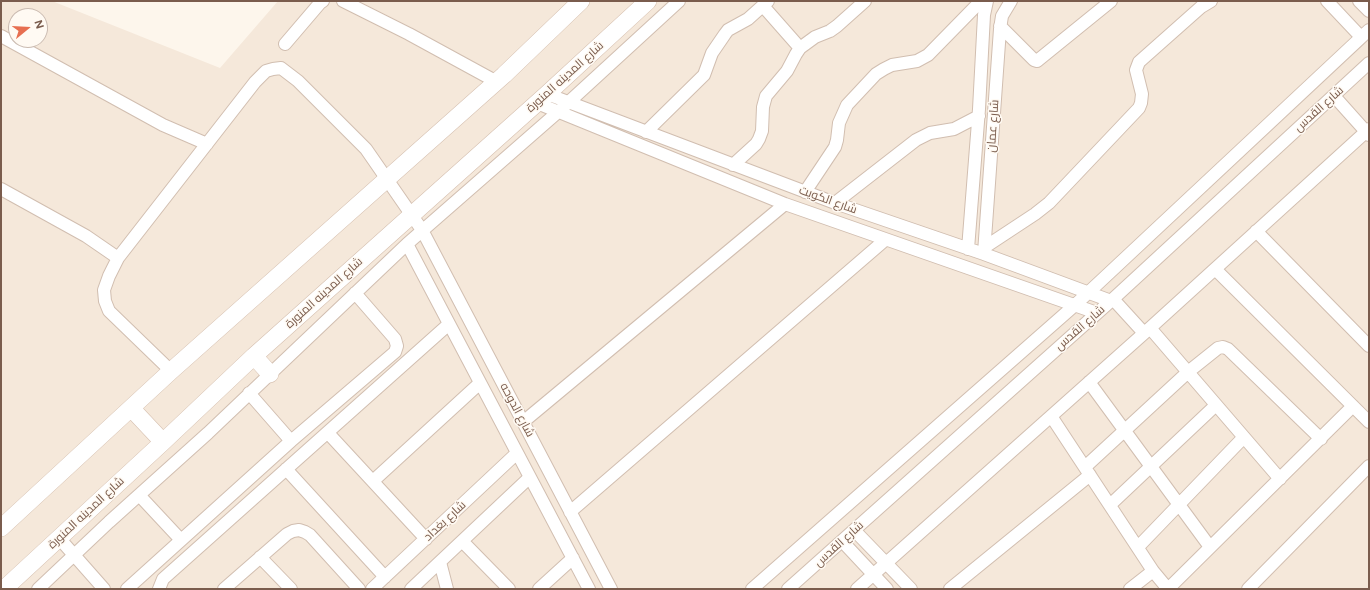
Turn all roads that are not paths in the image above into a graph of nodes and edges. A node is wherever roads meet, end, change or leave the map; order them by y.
1 (323, 1) edge
2 (343, 1) edge
3 (581, 1) edge
4 (648, 1) edge
5 (679, 1) edge
6 (864, 1) edge
7 (1011, 1) edge
8 (1111, 1) edge
9 (1211, 1) edge
10 (1327, 1) edge
11 (1359, 1) edge
12 (765, 3) edge
13 (980, 6) edge
14 (1369, 11) edge
15 (1000, 26) junction
16 (1365, 34) edge
17 (1, 36) edge
18 (983, 41) junction
19 (999, 41) junction
20 (285, 44) dead end
21 (800, 48) junction
22 (1369, 63) edge
23 (497, 82) junction
24 (1334, 96) junction
25 (542, 99) junction
26 (568, 103) junction
27 (558, 112) junction
28 (979, 116) junction
29 (646, 132) junction
30 (1368, 132) edge
31 (207, 144) junction
32 (733, 165) junction
33 (388, 179) junction
34 (1209, 180) junction
35 (1, 189) edge
36 (805, 192) junction
37 (1224, 196) junction
38 (785, 204) junction
39 (841, 205) junction
40 (412, 214) junction
41 (840, 225) junction
42 (422, 230) junction
43 (1256, 231) junction
44 (884, 240) junction
45 (407, 244) junction
46 (968, 249) junction
47 (984, 251) junction
48 (118, 258) junction
49 (1215, 269) junction
50 (355, 293) junction
51 (1088, 293) junction
52 (1112, 300) junction
53 (1075, 305) junction
54 (1097, 313) junction
55 (449, 324) junction
56 (1147, 331) junction
57 (1369, 346) edge
58 (254, 356) junction
59 (171, 372) junction
60 (1188, 372) junction
61 (270, 374) junction
62 (1089, 382) junction
63 (480, 383) junction
64 (249, 393) junction
65 (1216, 405) junction
66 (1353, 406) junction
67 (131, 408) junction
68 (1051, 416) junction
69 (523, 422) junction
70 (1369, 422) edge
71 (1125, 430) junction
72 (328, 433) junction
73 (1244, 437) junction
74 (1321, 438) junction
75 (291, 441) junction
76 (163, 442) junction
77 (517, 453) junction
78 (1151, 466) junction
79 (1369, 466) edge
80 (286, 469) junction
81 (1087, 471) junction
82 (550, 474) junction
83 (1280, 479) junction
84 (373, 481) junction
85 (532, 481) junction
86 (139, 495) junction
87 (1110, 505) junction
88 (1179, 505) junction
89 (570, 512) junction
90 (1, 528) edge
91 (854, 530) junction
92 (59, 538) junction
93 (426, 539) junction
94 (181, 540) junction
95 (462, 541) junction
96 (842, 541) junction
97 (1138, 547) junction
98 (1210, 547) junction
99 (74, 555) junction
100 (260, 557) junction
101 (573, 558) junction
102 (440, 562) junction
103 (886, 563) junction
104 (1154, 571) junction
105 (873, 574) junction
106 (385, 577) junction
107 (424, 584) edge
108 (286, 587) edge
109 (4, 589) edge
110 (38, 589) edge
111 (104, 589) edge
112 (127, 589) edge
113 (159, 589) edge
114 (224, 589) edge
115 (359, 589) edge
116 (372, 589) edge
117 (411, 589) edge
118 (447, 589) edge
119 (510, 589) edge
120 (539, 589) edge
121 (589, 589) edge
122 (611, 589) edge
123 (752, 589) edge
124 (788, 589) edge
125 (857, 589) edge
126 (887, 589) edge
127 (911, 589) edge
128 (950, 589) edge
129 (1130, 589) edge
130 (1168, 589) edge
131 (1248, 589) edge

1 - 20 street
2 - 23 street
3 - 23 main road
4 - 25 main road, شارع المدينه المنورة
5 - 26 street
6 - 21 street
7 - 15 street, شارع عمان
8 - 15 street
9 - 47 street
10 - 16 street
11 - 14 street
12 - 21 street
12 - 29 street
13 - 18 street, شارع عمان
13 - 36 street
15 - 19 street, شارع عمان
16 - 34 street
17 - 31 street
18 - 19 street
18 - 28 street, شارع عمان
19 - 47 street, شارع عمان
21 - 32 street
22 - 24 street, شارع القدس
23 - 33 main road
24 - 30 street
24 - 37 street, شارع القدس
25 - 26 street, شارع الكويت
25 - 27 street, شارع الكويت
25 - 40 main road, شارع المدينه المنورة
26 - 27 street
26 - 29 street, شارع الكويت
27 - 38 street, شارع الكويت
27 - 42 street
28 - 39 street
28 - 46 street, شارع عمان
29 - 32 street, شارع الكويت
30 - 43 street
31 - 33 street, شارع الدوحه
31 - 48 street
32 - 36 street, شارع الكويت
33 - 40 street, شارع الدوحه
33 - 59 main road
34 - 37 street
34 - 51 street
35 - 48 street
36 - 39 street, شارع الكويت
37 - 52 street, شارع القدس
38 - 41 street, شارع الكويت
38 - 69 street
39 - 41 street
39 - 46 street, شارع الكويت
40 - 42 street, شارع الدوحه
40 - 58 main road, شارع المدينه المنورة
41 - 44 street, شارع الكويت
42 - 45 street
42 - 69 street, شارع الدوحه
43 - 49 street
43 - 57 street
44 - 53 street, شارع الكويت
44 - 89 street
45 - 50 street
45 - 55 street, شارع الدوحه
46 - 47 street, شارع الكويت
47 - 51 street, شارع الكويت
48 - 59 street
49 - 56 street
49 - 66 street
50 - 61 street
50 - 75 street
51 - 52 street, شارع الكويت
51 - 53 street
52 - 54 street, شارع القدس
52 - 56 street
53 - 54 street, شارع الكويت
53 - 123 street
54 - 91 street, شارع القدس
55 - 63 street, شارع الدوحه
55 - 72 street
56 - 60 street
56 - 62 street
58 - 61 main road
58 - 76 main road, شارع المدينه المنورة
59 - 67 main road
60 - 65 street
60 - 71 street
60 - 74 street
61 - 64 street
62 - 68 street
62 - 71 street
63 - 77 street, شارع الدوحه
63 - 84 street
64 - 75 street
64 - 86 street
65 - 73 street
65 - 78 street
66 - 70 street
66 - 74 street
67 - 76 main road
67 - 90 main road
68 - 81 street
68 - 103 street
69 - 82 street, شارع الدوحه
71 - 78 street
71 - 81 street
72 - 80 street
72 - 84 street
73 - 83 street
73 - 88 street
74 - 83 street
75 - 94 street
76 - 92 main road, شارع المدينه المنورة
77 - 85 street, شارع الدوحه
77 - 93 street, شارع بغداد
78 - 87 street
78 - 88 street
79 - 131 street
80 - 106 street
80 - 113 street
81 - 87 street
81 - 128 street
82 - 85 street
82 - 89 street, شارع الدوحه
83 - 98 street
84 - 93 street
85 - 95 street
85 - 101 street, شارع الدوحه
86 - 94 street
86 - 99 street
87 - 97 street
88 - 97 street
88 - 98 street
89 - 122 street, شارع الدوحه
91 - 96 street, شارع القدس
91 - 103 street
92 - 99 street
92 - 109 main road, شارع المدينه المنورة
93 - 106 street, شارع بغداد
94 - 112 street
95 - 102 street
95 - 119 street
96 - 105 street
96 - 124 street, شارع القدس
97 - 104 street
98 - 130 street
99 - 110 street
99 - 111 street
100 - 108 street
100 - 114 street
100 - 115 street
101 - 120 street
101 - 121 street, شارع الدوحه
102 - 107 street
102 - 118 street
103 - 105 street
103 - 127 street
104 - 129 street
104 - 130 street
105 - 125 street
105 - 126 street
106 - 116 street, شارع بغداد
107 - 117 street

